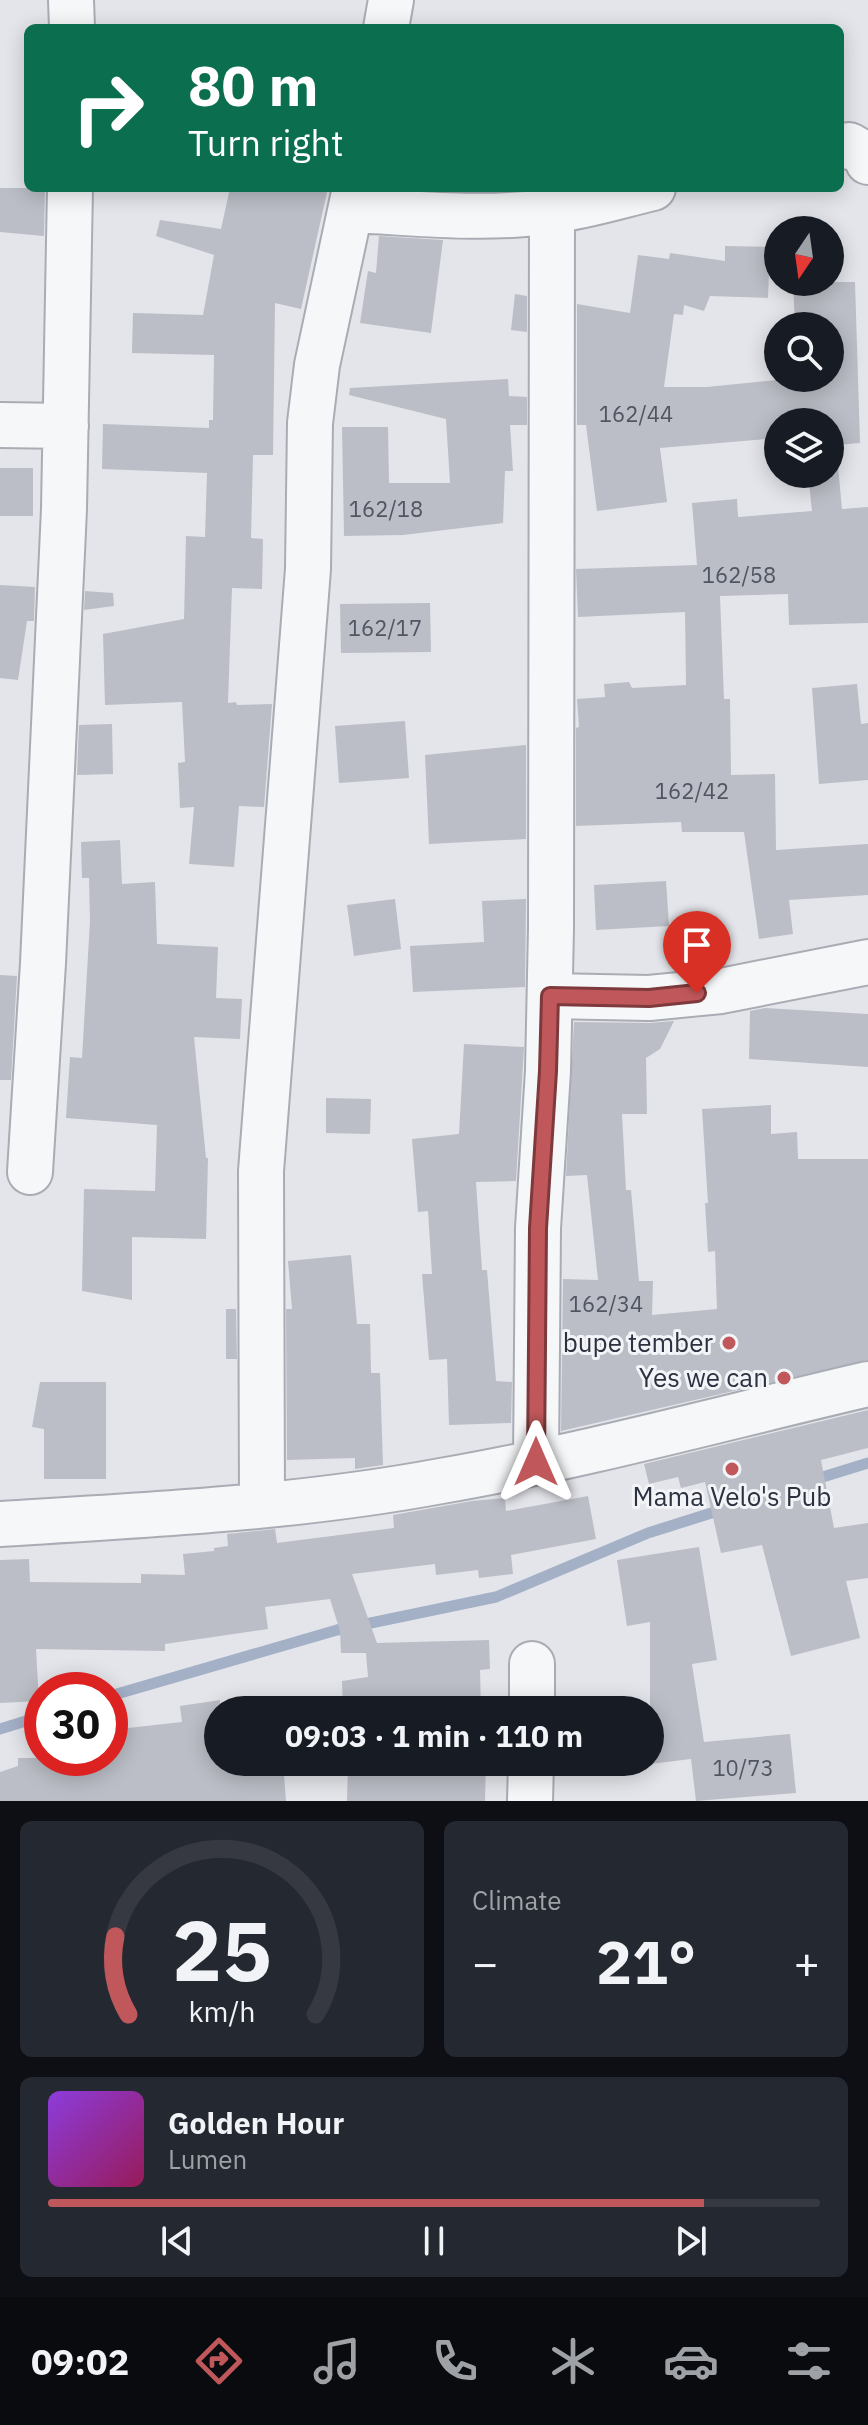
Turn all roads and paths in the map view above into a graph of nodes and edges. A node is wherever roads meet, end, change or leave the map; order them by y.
1 (71, 0) edge
2 (391, 0) edge
3 (72, 24) edge
4 (387, 24) edge
5 (844, 146) edge
6 (868, 162) edge
7 (70, 192) edge
8 (635, 192) edge
9 (354, 199) edge
10 (552, 211) junction
11 (0, 425) edge
12 (66, 426) junction
13 (868, 962) edge
14 (550, 996) junction
15 (30, 1172) dead end
16 (868, 1384) edge
17 (536, 1462) junction
18 (262, 1505) junction
19 (0, 1524) edge
20 (532, 1664) dead end
21 (532, 1696) edge
22 (531, 1776) edge
23 (530, 1801) edge

1 - 3 street
2 - 4 street
5 - 6 street
7 - 12 street
8 - 10 street
9 - 10 street
9 - 18 street
10 - 14 street
11 - 12 street
12 - 15 street
13 - 14 street
14 - 17 street
16 - 17 street
17 - 18 street
18 - 19 street
20 - 21 street
22 - 23 street

